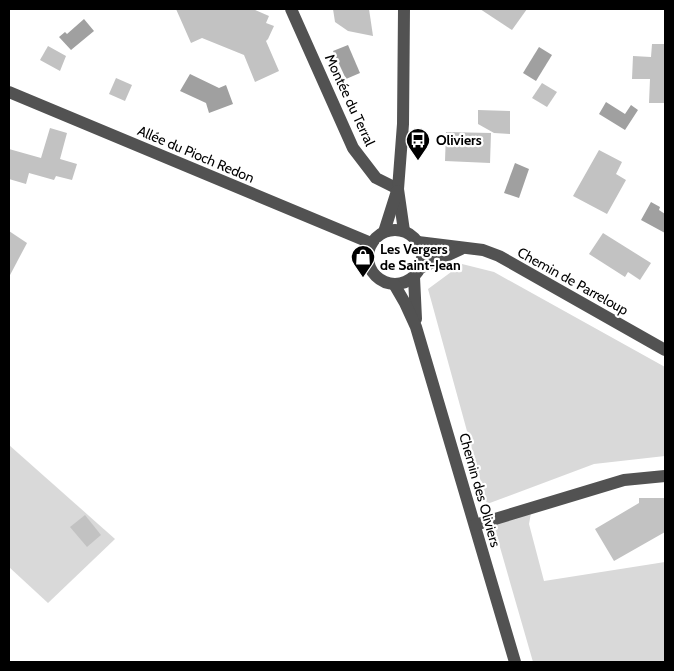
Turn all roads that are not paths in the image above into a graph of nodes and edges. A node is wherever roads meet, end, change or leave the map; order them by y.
1 (292, 9) edge
2 (404, 9) edge
3 (9, 92) edge
4 (398, 189) junction
5 (404, 231) junction
6 (384, 232) junction
7 (418, 242) junction
8 (371, 243) junction
9 (463, 248) junction
10 (417, 272) junction
11 (394, 284) junction
12 (416, 327) junction
13 (665, 350) edge
14 (665, 476) edge
15 (475, 526) junction
16 (515, 662) edge

1 - 4 street, Montée du Terral
2 - 4 street
3 - 8 street, Allée du Pioch Redon
4 - 5 street
4 - 6 street
5 - 6 street
5 - 7 street
6 - 8 street
7 - 9 street, Chemin de Parreloup
7 - 10 street, Chemin des Oliviers
8 - 11 street
9 - 10 street
9 - 13 street, Chemin de Parreloup
10 - 11 street
10 - 12 street, Chemin des Oliviers
11 - 12 street, Chemin des Oliviers
12 - 15 street, Chemin des Oliviers
14 - 15 street
15 - 16 street, Chemin des Oliviers

